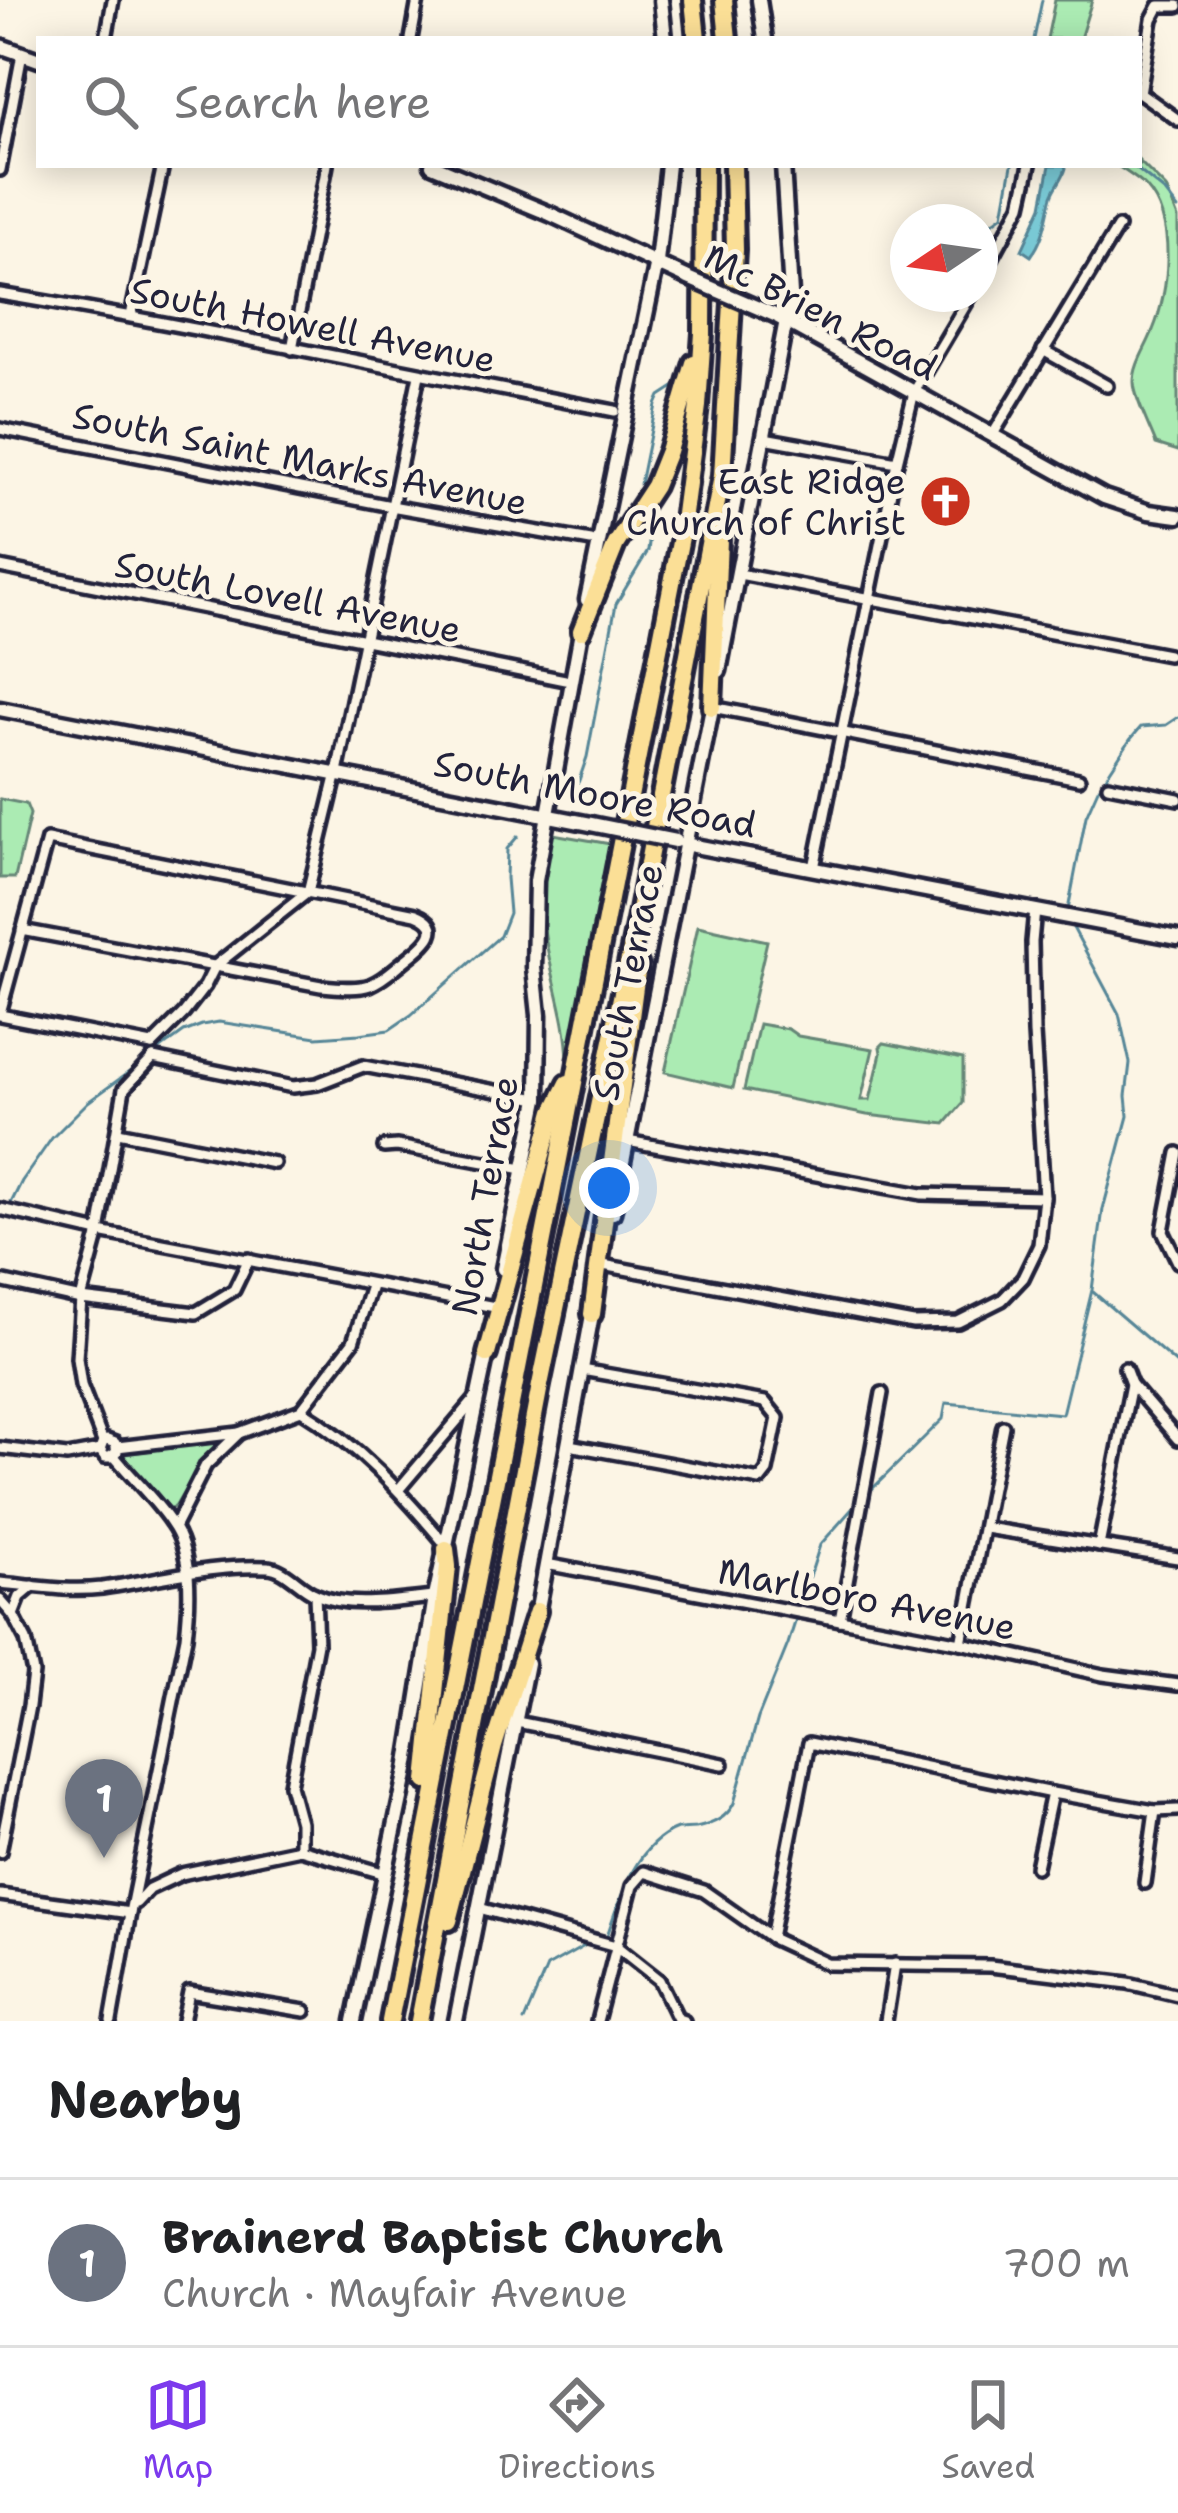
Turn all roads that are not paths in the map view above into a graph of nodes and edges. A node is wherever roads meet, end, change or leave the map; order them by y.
1 (113, 0) edge
2 (418, 0) edge
3 (661, 0) edge
4 (693, 0) edge
5 (724, 0) edge
6 (759, 0) edge
7 (1178, 6) edge
8 (107, 36) edge
9 (412, 36) edge
10 (665, 36) edge
11 (697, 36) edge
12 (728, 36) edge
13 (765, 36) edge
14 (0, 46) edge
15 (22, 54) junction
16 (36, 58) edge
17 (1142, 80) edge
18 (1142, 93) edge
19 (1178, 120) edge
20 (162, 168) edge
21 (326, 168) edge
22 (439, 168) edge
23 (668, 168) edge
24 (704, 168) edge
25 (733, 168) edge
26 (783, 168) edge
27 (1029, 168) edge
28 (0, 170) edge
29 (1118, 226) dead end
30 (998, 247) edge
31 (657, 262) junction
32 (0, 295) edge
33 (961, 312) edge
34 (131, 316) junction
35 (781, 318) junction
36 (703, 334) junction
37 (292, 349) junction
38 (1043, 350) junction
39 (419, 375) junction
40 (1107, 386) dead end
41 (914, 392) junction
42 (615, 411) dead end
43 (0, 429) edge
44 (992, 436) junction
45 (764, 438) junction
46 (897, 462) junction
47 (722, 476) junction
48 (391, 506) junction
49 (1178, 516) edge
50 (591, 541) dead end
51 (0, 567) edge
52 (739, 574) junction
53 (869, 599) junction
54 (581, 632) junction
55 (363, 640) junction
56 (1168, 655) dead end
57 (565, 680) dead end
58 (712, 707) junction
59 (0, 710) edge
60 (843, 733) junction
61 (337, 772) junction
62 (1079, 779) dead end
63 (1108, 784) dead end
64 (1178, 799) edge
65 (548, 814) junction
66 (681, 843) junction
67 (814, 868) junction
68 (308, 892) junction
69 (1035, 910) junction
70 (637, 921) junction
71 (22, 929) junction
72 (1178, 938) edge
73 (215, 966) junction
74 (0, 1014) edge
75 (152, 1045) junction
76 (153, 1058) junction
77 (577, 1066) junction
78 (538, 1099) junction
79 (118, 1132) junction
80 (627, 1141) junction
81 (384, 1147) dead end
82 (1178, 1153) edge
83 (274, 1163) dead end
84 (523, 1169) junction
85 (1175, 1180) edge
86 (1044, 1197) junction
87 (0, 1209) edge
88 (99, 1232) junction
89 (249, 1259) junction
90 (1178, 1262) edge
91 (603, 1265) junction
92 (0, 1281) edge
93 (371, 1286) junction
94 (81, 1299) junction
95 (495, 1307) junction
96 (592, 1314) junction
97 (487, 1354) junction
98 (1125, 1368) dead end
99 (582, 1370) junction
100 (1131, 1384) junction
101 (480, 1393) junction
102 (882, 1393) dead end
103 (301, 1410) junction
104 (1004, 1426) dead end
105 (238, 1433) junction
106 (1178, 1439) edge
107 (569, 1445) junction
108 (101, 1446) junction
109 (0, 1448) edge
110 (115, 1452) junction
111 (399, 1490) junction
112 (175, 1526) junction
113 (985, 1528) junction
114 (1099, 1546) junction
115 (446, 1548) junction
116 (1178, 1558) edge
117 (546, 1564) junction
118 (188, 1572) junction
119 (0, 1583) edge
120 (33, 1586) junction
121 (315, 1594) junction
122 (435, 1597) junction
123 (0, 1600) edge
124 (537, 1611) junction
125 (13, 1615) junction
126 (840, 1620) junction
127 (961, 1643) junction
128 (1178, 1685) edge
129 (517, 1722) junction
130 (723, 1764) dead end
131 (1052, 1793) junction
132 (1178, 1810) edge
133 (1155, 1811) junction
134 (300, 1849) junction
135 (0, 1852) edge
136 (1036, 1867) dead end
137 (386, 1874) junction
138 (1144, 1882) dead end
139 (416, 1888) junction
140 (0, 1895) edge
141 (479, 1909) junction
142 (130, 1913) junction
143 (771, 1937) junction
144 (616, 1946) junction
145 (895, 1964) junction
146 (1178, 1995) edge
147 (305, 2012) dead end
148 (680, 2020) edge
149 (111, 2021) edge
150 (183, 2021) edge
151 (354, 2021) edge
152 (390, 2021) edge
153 (423, 2021) edge
154 (456, 2021) edge
155 (597, 2021) edge
156 (886, 2021) edge

1 - 8 street
2 - 9 street
3 - 10 street
4 - 11 highway
5 - 12 highway
6 - 13 street
7 - 17 street
14 - 15 street
15 - 16 street
15 - 28 street
18 - 19 street
20 - 34 street
21 - 37 street
22 - 31 street, Mc Brien Road
23 - 31 street, North Terrace
24 - 36 highway
25 - 47 highway
26 - 35 street, South Terrace
27 - 30 street
29 - 38 street
31 - 35 street, Mc Brien Road, bridge
31 - 54 street, North Terrace
32 - 34 street, South Howell Avenue
33 - 41 street
34 - 37 street, South Howell Avenue
35 - 41 street, Mc Brien Road
35 - 45 street, South Terrace
36 - 54 highway
36 - 77 highway
37 - 39 street, South Howell Avenue
38 - 40 street
38 - 44 street
39 - 42 street, South Howell Avenue
39 - 48 street
41 - 44 street, Mc Brien Road
41 - 46 street
43 - 48 street, South Saint Marks Avenue
44 - 49 street, Mc Brien Road
45 - 46 street
45 - 52 street, South Terrace
46 - 53 street
47 - 58 highway
47 - 70 highway
48 - 50 street, South Saint Marks Avenue
48 - 55 street
51 - 55 street, South Lovell Avenue
52 - 53 street
52 - 58 street, South Terrace
53 - 56 street
53 - 60 street
54 - 65 street, North Terrace
55 - 57 street, South Lovell Avenue
55 - 61 street
58 - 60 street
58 - 66 street, South Terrace
59 - 61 street, South Moore Road
60 - 62 street
60 - 67 street
61 - 65 street, South Moore Road
61 - 68 street
63 - 64 street
65 - 66 street, South Moore Road, bridge
65 - 78 street, North Terrace
66 - 67 street, South Moore Road
66 - 80 street, South Terrace
67 - 69 street, South Moore Road
68 - 71 street
68 - 73 street
68 - 73 street
69 - 72 street, South Moore Road
69 - 86 street
70 - 96 highway
70 - 153 highway
71 - 73 street
71 - 74 street
73 - 75 street
74 - 75 street
75 - 76 street
76 - 78 street
76 - 79 street
77 - 97 highway
77 - 139 highway
78 - 84 street, North Terrace
79 - 83 street
79 - 88 street
80 - 86 street
80 - 91 street, South Terrace
81 - 84 street
82 - 85 street
84 - 95 street, North Terrace
85 - 90 street
86 - 91 street
87 - 88 street
88 - 89 street
88 - 94 street
89 - 93 street
89 - 94 street
91 - 96 street, South Terrace
92 - 94 street
93 - 95 street
93 - 103 street
94 - 108 street
95 - 97 street, North Terrace
96 - 99 street, South Terrace
97 - 101 street, North Terrace
98 - 100 street
99 - 107 street, South Terrace
99 - 107 street
100 - 106 street
100 - 114 street
101 - 111 street
101 - 115 street, North Terrace
102 - 126 street
103 - 105 street
103 - 111 street
104 - 113 street
105 - 110 street
105 - 112 street
107 - 117 street, South Terrace
108 - 109 street
108 - 110 street
110 - 112 street
111 - 115 street
112 - 118 street
113 - 114 street
113 - 127 street
114 - 116 street
115 - 122 street, North Terrace
115 - 139 highway
117 - 124 street, South Terrace
117 - 126 street, Marlboro Avenue
118 - 120 street
118 - 121 street
118 - 142 street
119 - 120 street
120 - 125 street
121 - 122 street
121 - 134 street
122 - 137 street, North Terrace
123 - 125 street
124 - 129 street, South Terrace
124 - 153 highway
125 - 135 street
126 - 127 street, Marlboro Avenue
127 - 128 street, Marlboro Avenue
129 - 130 street
129 - 141 street, South Terrace
131 - 133 street
131 - 136 street
131 - 143 street
132 - 133 street
133 - 138 street
134 - 137 street
134 - 142 street
137 - 151 street, North Terrace
139 - 152 highway
140 - 142 street
141 - 144 street
141 - 154 street, South Terrace
142 - 149 street
143 - 144 street
143 - 145 street
144 - 148 street
144 - 155 street
145 - 146 street
145 - 156 street
147 - 150 street

